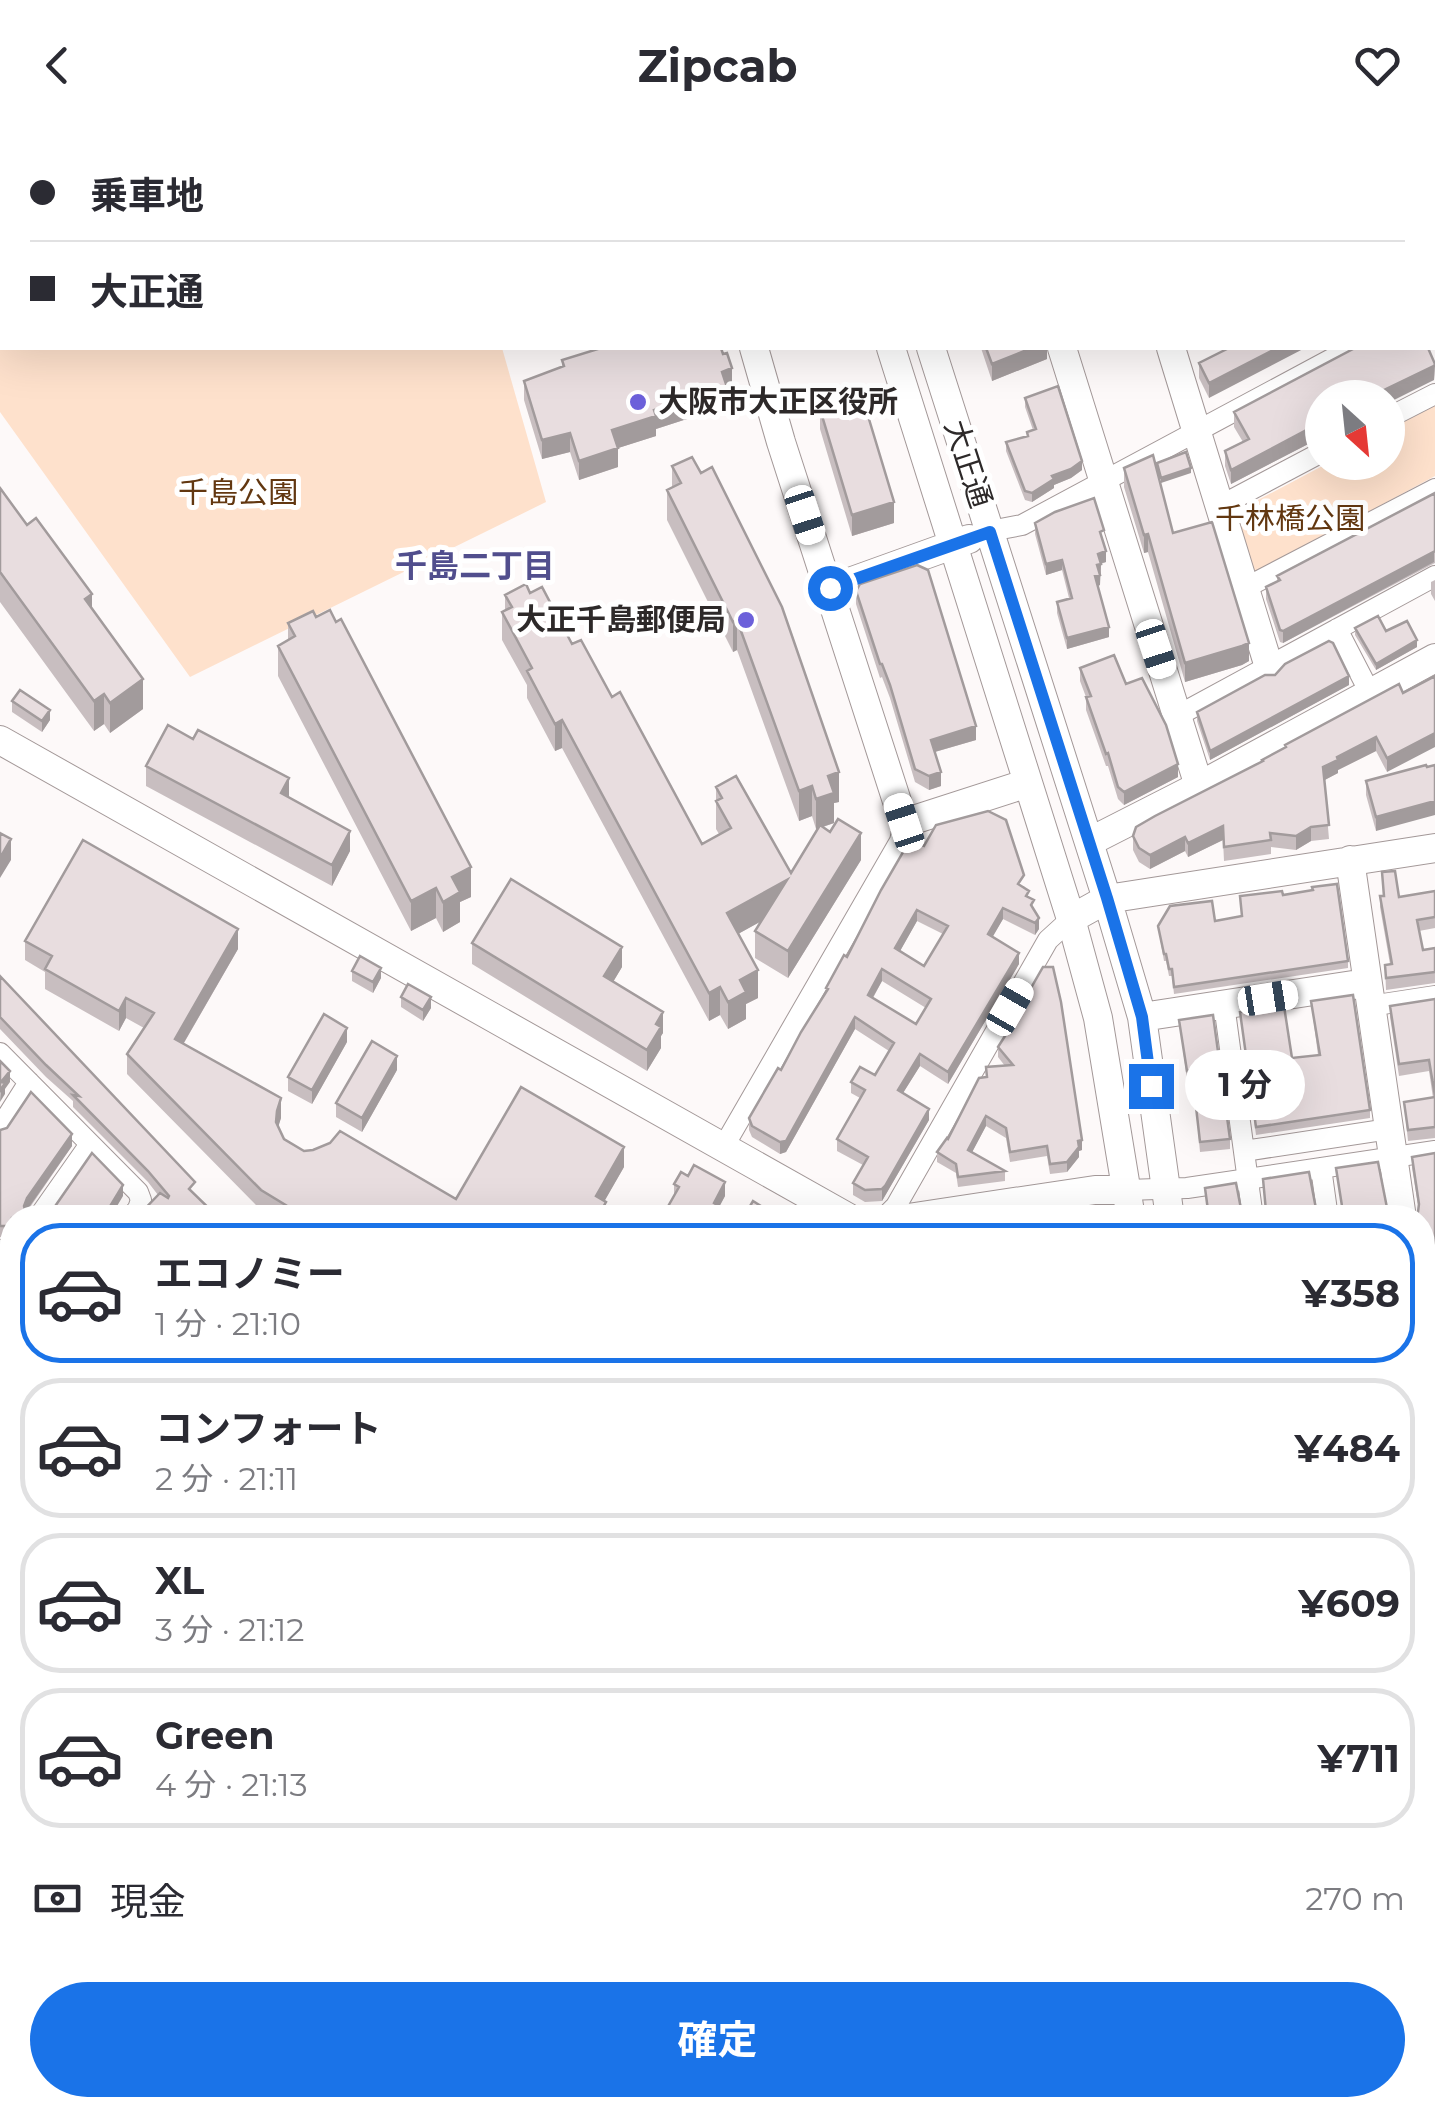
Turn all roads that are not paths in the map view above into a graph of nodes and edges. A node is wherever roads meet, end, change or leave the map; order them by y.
1 (755, 350) edge
2 (892, 350) edge
3 (932, 350) edge
4 (1063, 350) edge
5 (1172, 350) edge
6 (1348, 350) edge
7 (1435, 394) edge
8 (1405, 409) edge
9 (1196, 432) junction
10 (1305, 461) edge
11 (1104, 482) junction
12 (1435, 489) edge
13 (1220, 506) junction
14 (990, 532) junction
15 (953, 545) junction
16 (1435, 576) edge
17 (830, 588) junction
18 (1245, 588) junction
19 (1337, 629) junction
20 (1435, 658) edge
21 (1269, 666) junction
22 (1370, 693) junction
23 (1178, 716) junction
24 (0, 740) edge
25 (1028, 783) junction
26 (1199, 786) junction
27 (904, 823) junction
28 (1089, 842) junction
29 (1435, 848) edge
30 (1350, 860) junction
31 (1107, 898) junction
32 (1071, 919) junction
33 (1368, 995) junction
34 (1435, 996) edge
35 (1224, 1004) junction
36 (1142, 1017) junction
37 (0, 1053) edge
38 (29, 1082) junction
39 (0, 1128) edge
40 (1391, 1143) junction
41 (90, 1144) junction
42 (724, 1146) junction
43 (1244, 1151) junction
44 (1435, 1152) edge
45 (1321, 1168) junction
46 (1248, 1180) junction
47 (1166, 1189) junction
48 (1129, 1204) edge
49 (47, 1205) edge
50 (140, 1205) edge
51 (826, 1205) edge
52 (897, 1205) edge
53 (1024, 1205) edge
54 (1168, 1205) edge
55 (1252, 1205) edge
56 (1326, 1205) edge
57 (1400, 1205) edge

1 - 17 street
2 - 15 street, 大正通
3 - 14 street, 大正通
4 - 11 street
5 - 9 street
6 - 9 street
7 - 8 street
9 - 11 street
9 - 13 street
10 - 13 street
11 - 14 street
11 - 23 street
12 - 18 street
13 - 18 street
14 - 15 street
14 - 28 street, 大正通
15 - 17 street
15 - 25 street, 大正通
16 - 19 street
17 - 27 street
18 - 21 street
19 - 21 street
19 - 22 street
20 - 22 street
21 - 23 street
22 - 26 street
23 - 26 street
24 - 42 street
25 - 27 street
25 - 32 street, 大正通
26 - 28 street
27 - 42 street
28 - 31 street, 大正通
29 - 30 street
30 - 31 street
30 - 33 street
31 - 32 street
31 - 36 street, 大正通
32 - 48 street, 大正通
32 - 52 street
33 - 34 street
33 - 35 street
33 - 40 street
35 - 36 street
35 - 43 street
36 - 47 street, 大正通
37 - 38 street
38 - 39 street
38 - 41 street
40 - 43 street
40 - 44 street
40 - 45 street
40 - 57 street
41 - 49 street
41 - 50 street
42 - 51 street
43 - 46 street
45 - 46 street
45 - 56 street
46 - 47 street
46 - 55 street
47 - 48 street
47 - 54 street, 大正通
48 - 53 street

